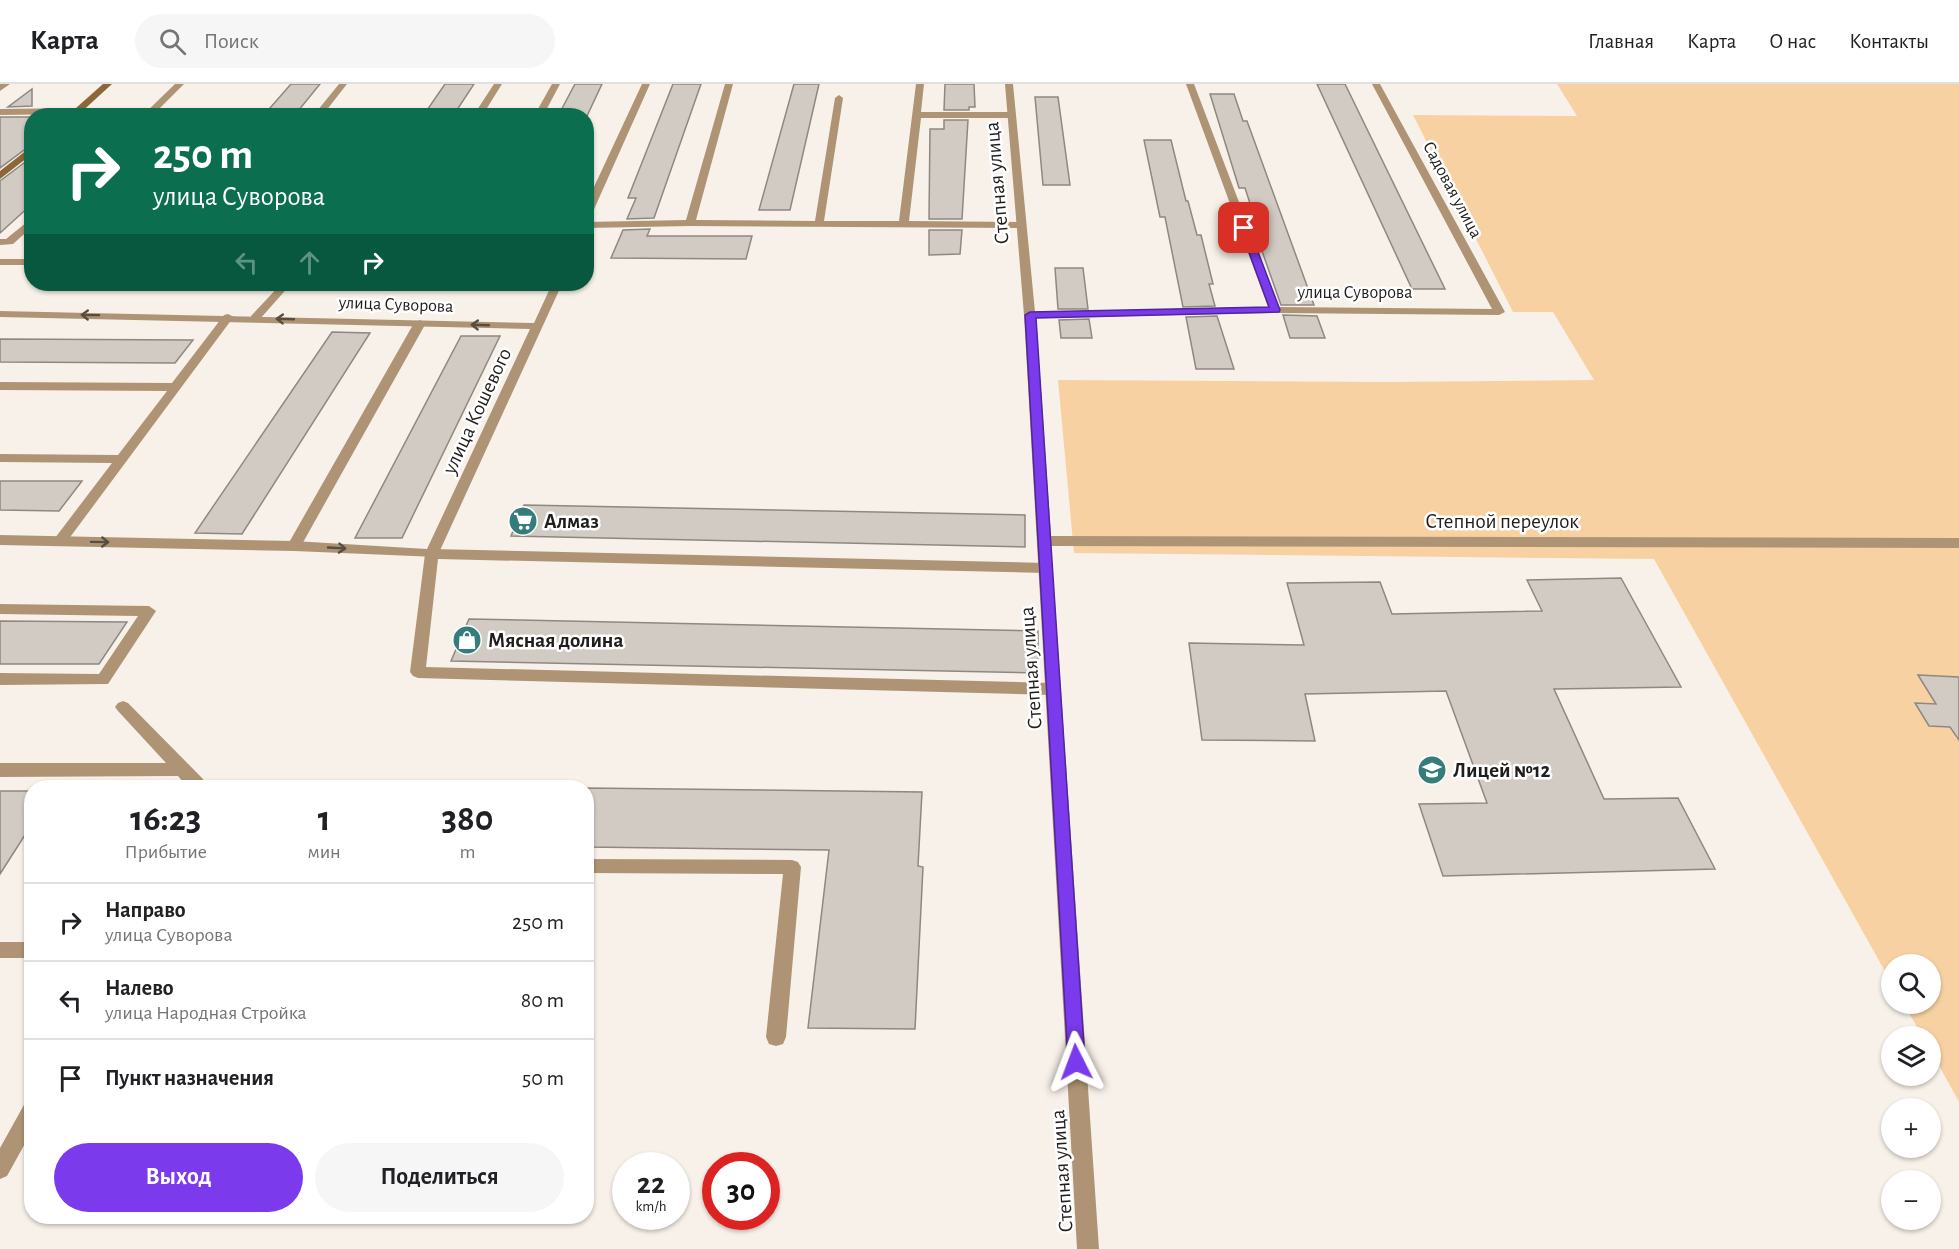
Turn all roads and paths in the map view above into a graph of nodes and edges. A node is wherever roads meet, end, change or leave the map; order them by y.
1 (6, 84) edge
2 (108, 84) edge
3 (180, 84) edge
4 (343, 84) edge
5 (498, 84) edge
6 (556, 84) edge
7 (646, 84) edge
8 (729, 84) edge
9 (920, 84) edge
10 (1009, 84) edge
11 (1190, 84) edge
12 (1376, 84) edge
13 (0, 88) edge
14 (839, 98) dead end
15 (80, 108) edge
16 (154, 108) edge
17 (324, 108) edge
18 (482, 108) edge
19 (542, 108) edge
20 (0, 112) edge
21 (24, 112) edge
22 (1012, 115) junction
23 (916, 116) junction
24 (24, 156) edge
25 (0, 176) edge
26 (594, 198) edge
27 (690, 223) junction
28 (819, 224) junction
29 (904, 224) junction
30 (594, 225) edge
31 (1021, 225) junction
32 (24, 228) edge
33 (0, 242) edge
34 (0, 262) edge
35 (24, 262) edge
36 (280, 291) edge
37 (554, 291) edge
38 (1275, 310) junction
39 (1499, 312) joint
40 (0, 314) edge
41 (1030, 315) junction
42 (228, 317) junction
43 (255, 318) junction
44 (420, 323) junction
45 (538, 326) junction
46 (0, 386) edge
47 (176, 387) junction
48 (0, 458) edge
49 (122, 459) junction
50 (0, 540) edge
51 (60, 541) junction
52 (1044, 541) junction
53 (1959, 543) edge
54 (294, 546) junction
55 (432, 554) junction
56 (1046, 568) junction
57 (0, 609) edge
58 (0, 679) edge
59 (1053, 689) junction
60 (123, 707) dead end
61 (182, 769) junction
62 (0, 770) edge
63 (193, 780) edge
64 (594, 866) edge
65 (0, 950) edge
66 (24, 951) edge
67 (776, 1037) dead end
68 (24, 1125) edge
69 (0, 1169) edge
70 (1088, 1249) edge

1 - 13 street
2 - 15 street
3 - 16 street
4 - 17 street
5 - 18 street
6 - 19 street
7 - 26 street
8 - 27 street
9 - 23 street
10 - 22 street, Степная улица
11 - 38 street
12 - 39 street, Садовая улица
14 - 28 street
20 - 21 street
22 - 23 street
22 - 31 street, Степная улица
23 - 29 street
24 - 25 street
27 - 28 street
27 - 30 street
28 - 29 street
29 - 31 street
31 - 41 street, Степная улица
32 - 33 street
34 - 35 street
36 - 43 street
37 - 45 street, улица Кошевого
38 - 39 street, улица Суворова
38 - 41 street, улица Суворова
42 -> 40 street, улица Суворова
41 - 52 street, Степная улица
42 - 43 street, улица Суворова
42 - 47 street
44 -> 43 street, улица Суворова
45 -> 44 street, улица Суворова
44 - 54 street
45 - 55 street, улица Кошевого
46 - 47 street
47 - 49 street
48 - 49 street
49 - 51 street
50 - 51 street
51 -> 54 street
52 - 53 street, Степной переулок
52 - 56 street, Степная улица
54 -> 55 street
55 - 56 street
55 - 59 street, улица Кошевого
56 - 59 street, Степная улица
57 - 58 street
59 - 70 street, Степная улица
60 - 61 street
61 - 62 street
61 - 63 street
64 - 67 street
65 - 66 street
68 - 69 street

